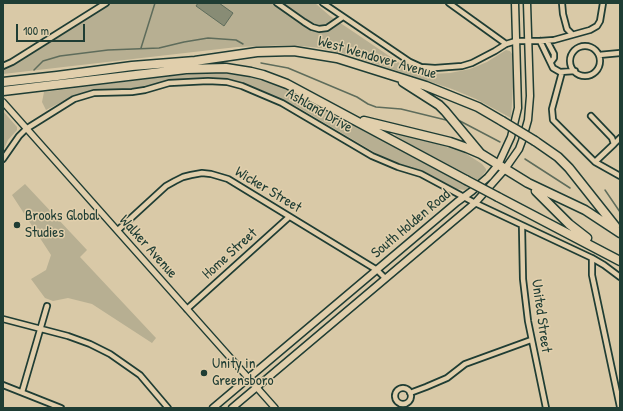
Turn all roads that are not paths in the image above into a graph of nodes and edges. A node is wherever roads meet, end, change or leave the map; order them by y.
1 (106, 3) edge
2 (277, 3) edge
3 (323, 3) edge
4 (449, 3) edge
5 (515, 3) edge
6 (527, 3) edge
7 (562, 3) edge
8 (603, 3) edge
9 (344, 17) junction
10 (572, 34) junction
11 (516, 41) junction
12 (528, 41) junction
13 (547, 41) junction
14 (540, 42) junction
15 (506, 44) junction
16 (620, 53) edge
17 (554, 54) junction
18 (548, 56) junction
19 (599, 56) junction
20 (551, 62) junction
21 (3, 66) edge
22 (575, 71) junction
23 (562, 72) junction
24 (393, 76) junction
25 (3, 82) edge
26 (3, 91) edge
27 (4, 103) edge
28 (591, 116) dead end
29 (350, 117) junction
30 (26, 128) junction
31 (620, 138) edge
32 (614, 144) junction
33 (481, 154) junction
34 (3, 159) edge
35 (595, 162) junction
36 (498, 165) junction
37 (506, 169) junction
38 (620, 176) edge
39 (528, 183) junction
40 (463, 197) junction
41 (474, 203) junction
42 (289, 217) junction
43 (522, 226) junction
44 (118, 230) junction
45 (620, 232) edge
46 (592, 258) junction
47 (616, 259) edge
48 (377, 270) junction
49 (620, 277) edge
50 (385, 278) junction
51 (47, 306) dead end
52 (187, 309) junction
53 (3, 318) edge
54 (40, 329) junction
55 (531, 340) junction
56 (248, 379) junction
57 (3, 385) edge
58 (257, 388) junction
59 (22, 392) junction
60 (410, 393) dead end
61 (620, 407) edge
62 (61, 408) edge
63 (168, 408) edge
64 (214, 408) edge
65 (232, 408) edge
66 (275, 408) edge
67 (546, 408) edge

1 - 21 street
2 - 9 street
3 - 9 street
4 - 15 street
5 - 11 main road, South Holden Road
6 - 12 main road, South Holden Road
7 - 10 street
8 - 10 street
9 - 15 street
10 - 13 street
11 - 12 street
11 - 15 street
11 - 36 main road, South Holden Road
12 - 14 street
12 - 37 main road, South Holden Road
13 - 14 street
13 - 17 street
14 - 18 street
16 - 19 street
17 - 18 street
17 - 20 street
18 - 20 street
19 - 22 street
19 - 22 street
20 - 23 street
22 - 23 street
23 - 35 street
24 - 25 highway, West Wendover Avenue
24 - 33 highway
24 - 45 highway, West Wendover Avenue, bridge
26 - 29 highway
27 - 30 street, Walker Avenue
28 - 32 street
29 - 33 highway
29 - 47 highway, bridge
30 - 34 street, Ashland Drive
30 - 40 street, Ashland Drive
30 - 44 street, Walker Avenue
31 - 32 street
32 - 35 street
33 - 36 highway
35 - 38 street
36 - 37 highway
36 - 40 main road, South Holden Road
37 - 39 highway
37 - 41 main road, South Holden Road
39 - 45 highway
39 - 47 highway
40 - 41 street, Ashland Drive
40 - 48 main road, South Holden Road
41 - 43 street, Ashland Drive
41 - 50 main road, South Holden Road
42 - 44 street, Wicker Street
42 - 48 street, Wicker Street
42 - 52 street, Home Street
43 - 46 street, Ashland Drive
43 - 55 street, United Street
44 - 52 street, Walker Avenue
46 - 49 street, Ashland Drive
46 - 61 street
48 - 50 street, Wicker Street
48 - 56 main road, South Holden Road
50 - 58 main road, South Holden Road
51 - 54 street
52 - 56 street, Walker Avenue
53 - 54 street
54 - 59 street
54 - 63 street
55 - 60 street
55 - 67 street, United Street
56 - 58 street, Walker Avenue
56 - 64 main road, South Holden Road
57 - 59 street
58 - 65 main road, South Holden Road
58 - 66 street, Walker Avenue
59 - 62 street

